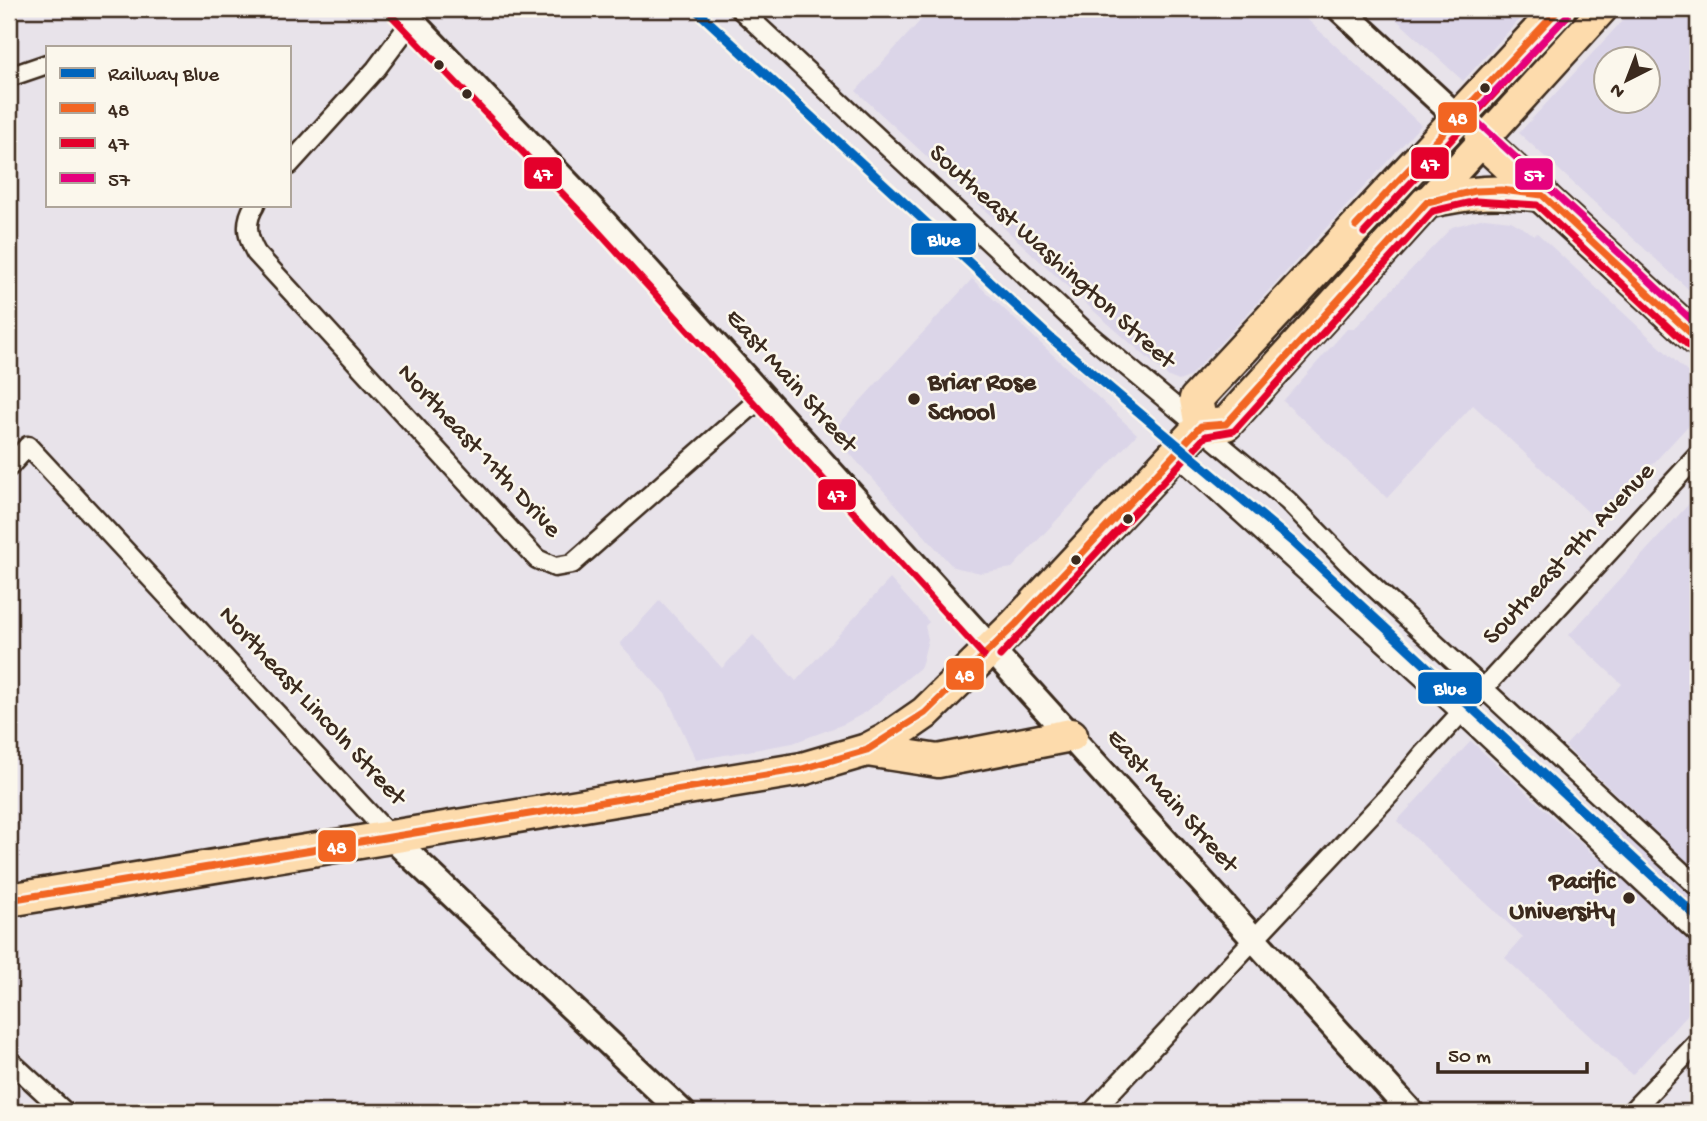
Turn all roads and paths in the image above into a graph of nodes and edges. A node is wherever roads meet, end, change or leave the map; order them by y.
1 (740, 9) edge
2 (1340, 9) edge
3 (1559, 9) edge
4 (1603, 9) edge
5 (411, 13) edge
6 (46, 64) edge
7 (9, 77) edge
8 (1456, 116) junction
9 (1481, 140) junction
10 (290, 164) edge
11 (1542, 195) junction
12 (1427, 202) junction
13 (255, 206) edge
14 (1698, 340) edge
15 (763, 396) junction
16 (1200, 426) junction
17 (1176, 454) junction
18 (1698, 455) edge
19 (9, 467) edge
20 (992, 649) junction
21 (1483, 689) junction
22 (1461, 712) junction
23 (1071, 735) junction
24 (867, 750) junction
25 (392, 838) junction
26 (1698, 887) edge
27 (9, 900) edge
28 (1698, 934) edge
29 (1254, 938) junction
30 (1698, 1042) edge
31 (9, 1060) edge
32 (65, 1112) edge
33 (682, 1112) edge
34 (1091, 1112) edge
35 (1411, 1112) edge
36 (1631, 1112) edge

1 - 16 street, Southeast Washington Street
2 - 8 street
3 - 8 highway
4 - 9 main road
5 - 10 street
5 - 15 street, East Main Street
6 - 7 street
8 - 9 main road
8 - 16 highway
9 - 11 highway
9 - 12 main road
11 - 12 highway
11 - 14 highway
12 - 16 highway
13 - 15 street, Northeast 11th Drive
15 - 20 street, East Main Street
16 - 17 highway
16 - 21 street, Southeast Washington Street
17 - 20 highway
17 - 22 street
18 - 21 street, Southeast 9th Avenue
19 - 25 street, Northeast Lincoln Street
20 - 23 street, East Main Street
20 - 24 highway
21 - 22 street, Southeast 9th Avenue
21 - 26 street, Southeast Washington Street
22 - 28 street
22 - 29 street, Southeast 9th Avenue
23 - 24 highway
23 - 29 street, East Main Street
24 - 25 highway
25 - 27 highway
25 - 33 street, Northeast Lincoln Street
29 - 34 street, Southeast 9th Avenue
29 - 35 street, East Main Street
30 - 36 street
31 - 32 street

